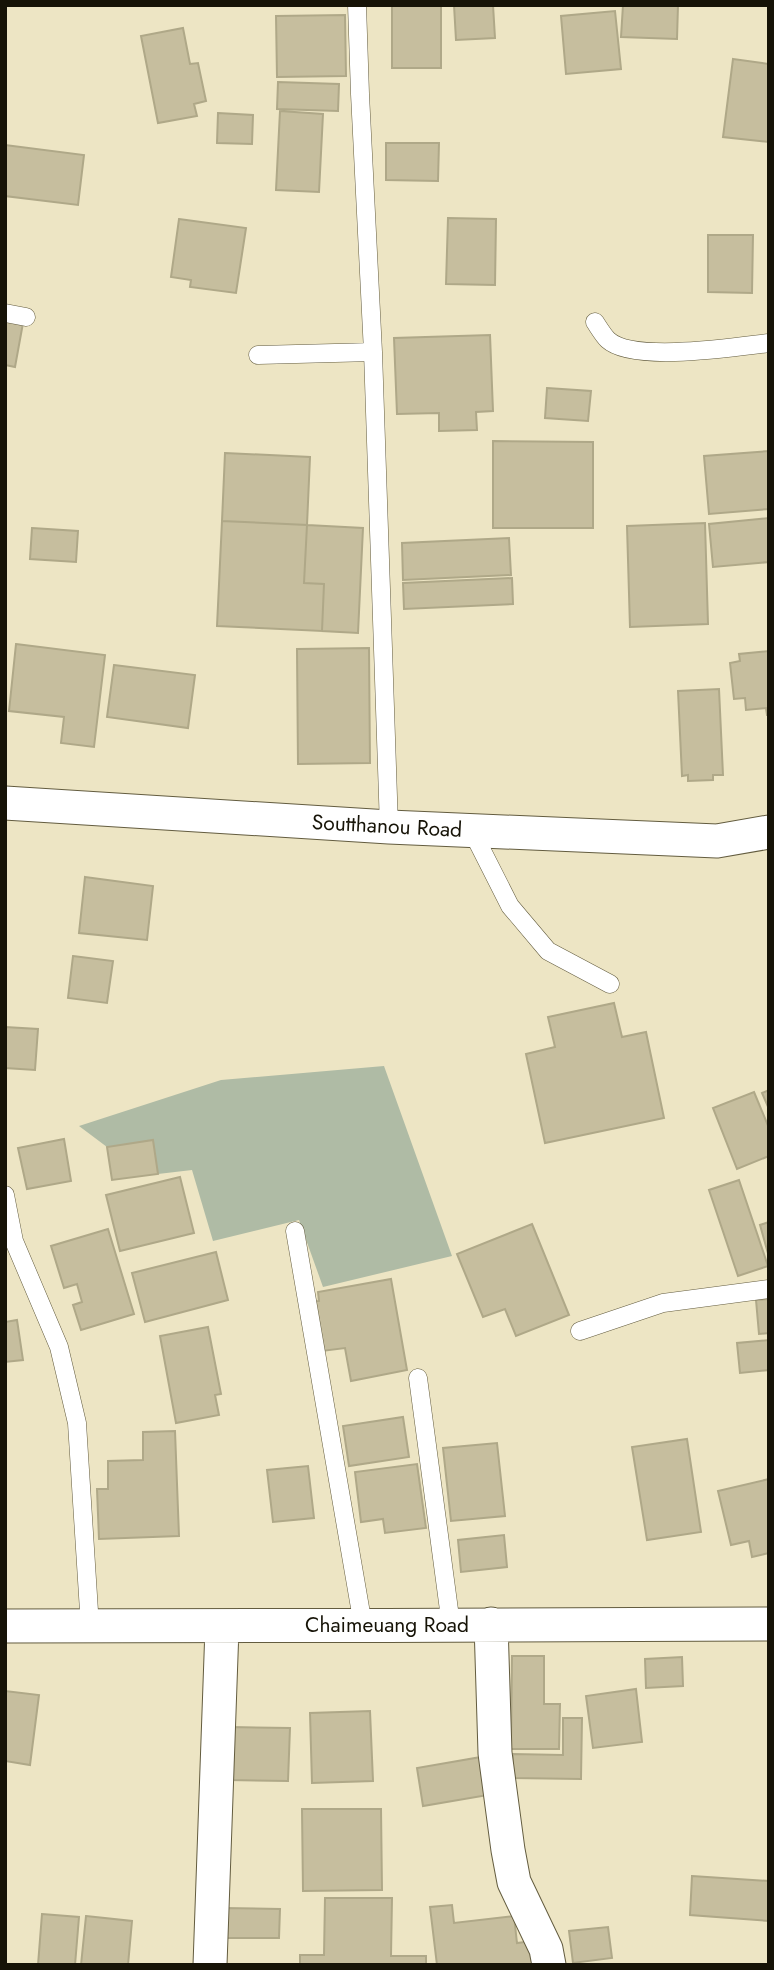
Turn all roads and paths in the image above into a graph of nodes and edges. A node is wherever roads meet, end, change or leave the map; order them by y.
1 (357, 5) edge
2 (5, 313) edge
3 (26, 317) dead end
4 (595, 322) dead end
5 (769, 343) edge
6 (373, 352) junction
7 (257, 355) dead end
8 (5, 803) edge
9 (389, 827) junction
10 (472, 831) junction
11 (769, 832) edge
12 (610, 984) dead end
13 (5, 1195) edge
14 (295, 1231) dead end
15 (769, 1289) edge
16 (580, 1331) dead end
17 (418, 1378) dead end
18 (769, 1624) edge
19 (363, 1625) junction
20 (452, 1625) junction
21 (491, 1625) junction
22 (5, 1626) edge
23 (90, 1627) junction
24 (222, 1628) junction
25 (210, 1965) edge
26 (549, 1965) edge

1 - 6 lane
2 - 3 lane
4 - 5 lane
6 - 7 lane
6 - 9 lane
8 - 9 street, Soutthanou Road
9 - 10 street, Soutthanou Road
10 - 11 street, Soutthanou Road
10 - 12 lane
13 - 23 lane
14 - 19 lane
15 - 16 lane
17 - 20 lane
18 - 21 street, Chaimeuang Road
19 - 20 street, Chaimeuang Road
19 - 24 street, Chaimeuang Road
20 - 21 street, Chaimeuang Road
21 - 26 street
22 - 23 street, Chaimeuang Road
23 - 24 street, Chaimeuang Road
24 - 25 street

